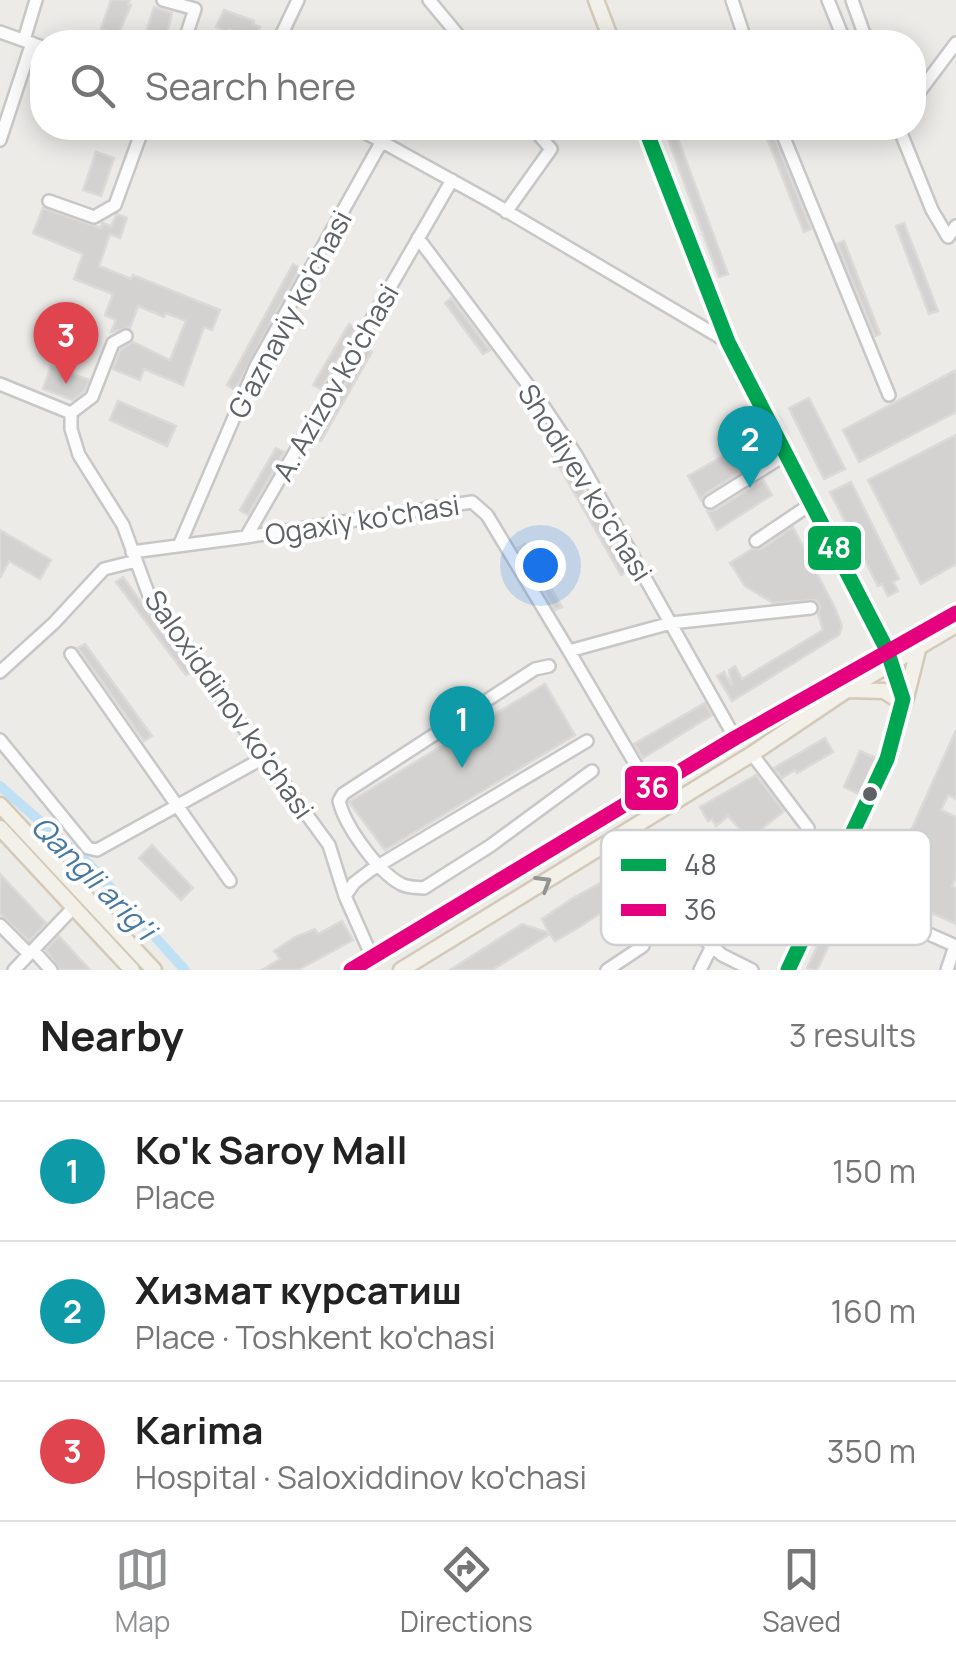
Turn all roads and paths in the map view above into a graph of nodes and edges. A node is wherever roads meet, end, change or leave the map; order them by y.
1 (36, 0) edge
2 (163, 0) edge
3 (298, 0) edge
4 (429, 0) edge
5 (596, 0) edge
6 (732, 0) edge
7 (828, 0) edge
8 (852, 0) edge
9 (190, 4) edge
10 (34, 30) edge
11 (188, 30) edge
12 (284, 30) edge
13 (454, 30) edge
14 (607, 30) edge
15 (742, 30) edge
16 (840, 30) edge
17 (863, 30) edge
18 (0, 32) edge
19 (30, 43) edge
20 (956, 43) edge
21 (30, 53) edge
22 (926, 83) edge
23 (0, 140) edge
24 (139, 140) edge
25 (543, 140) edge
26 (650, 140) edge
27 (785, 140) edge
28 (903, 140) edge
29 (382, 141) joint
30 (452, 180) junction
31 (50, 201) dead end
32 (506, 212) junction
33 (956, 226) edge
34 (418, 238) junction
35 (126, 336) dead end
36 (728, 342) junction
37 (0, 384) edge
38 (889, 395) dead end
39 (71, 414) junction
40 (785, 455) junction
41 (710, 502) dead end
42 (811, 504) junction
43 (246, 537) junction
44 (756, 541) dead end
45 (179, 546) junction
46 (134, 556) junction
47 (811, 608) dead end
48 (956, 613) edge
49 (671, 623) junction
50 (956, 625) edge
51 (919, 646) junction
52 (569, 651) junction
53 (70, 654) dead end
54 (889, 657) junction
55 (548, 666) dead end
56 (0, 672) edge
57 (848, 690) junction
58 (903, 704) junction
59 (735, 738) junction
60 (0, 740) edge
61 (587, 741) dead end
62 (752, 754) junction
63 (265, 757) junction
64 (592, 771) dead end
65 (650, 789) junction
66 (0, 804) edge
67 (178, 807) junction
68 (0, 828) edge
69 (808, 828) dead end
70 (629, 830) edge
71 (852, 830) edge
72 (601, 847) edge
73 (381, 866) junction
74 (230, 881) dead end
75 (485, 889) junction
76 (345, 896) junction
77 (74, 907) junction
78 (499, 910) junction
79 (0, 924) edge
80 (931, 935) edge
81 (799, 945) edge
82 (644, 946) dead end
83 (712, 946) joint
84 (956, 946) edge
85 (31, 952) junction
86 (372, 957) junction
87 (14, 970) edge
88 (51, 970) edge
89 (132, 970) edge
90 (154, 970) edge
91 (351, 970) edge
92 (401, 970) edge
93 (606, 970) edge
94 (700, 970) edge
95 (752, 970) edge
96 (788, 970) edge
97 (947, 970) edge

1 - 10 street
2 - 9 street
3 - 12 street
4 - 13 street
5 - 14 main road
6 - 15 street
7 - 16 street
8 - 17 street
9 - 11 street
18 - 19 street
20 - 22 street
21 - 23 street
24 - 31 street
25 - 32 street
26 - 36 main road
27 - 38 street
28 - 33 street
29 - 30 street
29 - 45 street, G'aznaviy ko'chasi
30 - 32 street
30 - 34 street, A. Azizov ko'chasi
32 - 36 street
34 - 43 street, A. Azizov ko'chasi
34 - 49 street, Shodiyev ko'chasi
35 - 39 street
36 - 40 main road
37 - 39 street
39 - 46 street, Saloxiddinov ko'chasi
40 - 41 street
40 - 42 main road
42 - 44 street
42 - 54 main road
43 - 45 street
43 - 52 street, Ogaxiy ko'chasi
45 - 46 street
46 - 56 street
46 - 63 street, Saloxiddinov ko'chasi
47 - 49 street
48 - 54 main road
49 - 52 street
49 - 59 street, Shodiyev ko'chasi
50 - 51 main road
51 - 54 main road
51 - 58 main road
52 - 65 street
53 - 67 street
54 - 57 main road
54 - 58 main road
54 - 59 main road
55 - 73 street
57 - 58 main road
57 - 62 main road
58 - 71 main road
59 - 65 main road
60 - 67 street
61 - 73 street
62 - 69 street
62 - 70 main road
63 - 67 street
63 - 76 street, Saloxiddinov ko'chasi
64 - 73 street
65 - 75 main road
66 - 90 main road
67 - 74 street
68 - 77 main road
78 -> 72 main road
73 - 76 street
75 - 78 main road
75 - 86 main road
76 - 86 street, Saloxiddinov ko'chasi
77 - 85 street
77 - 89 main road
78 - 92 main road
79 - 85 street
80 - 84 street
81 - 96 main road
82 - 93 street
83 - 94 street
83 - 95 street
84 - 97 street
85 - 87 street
85 - 88 street
86 - 91 main road

